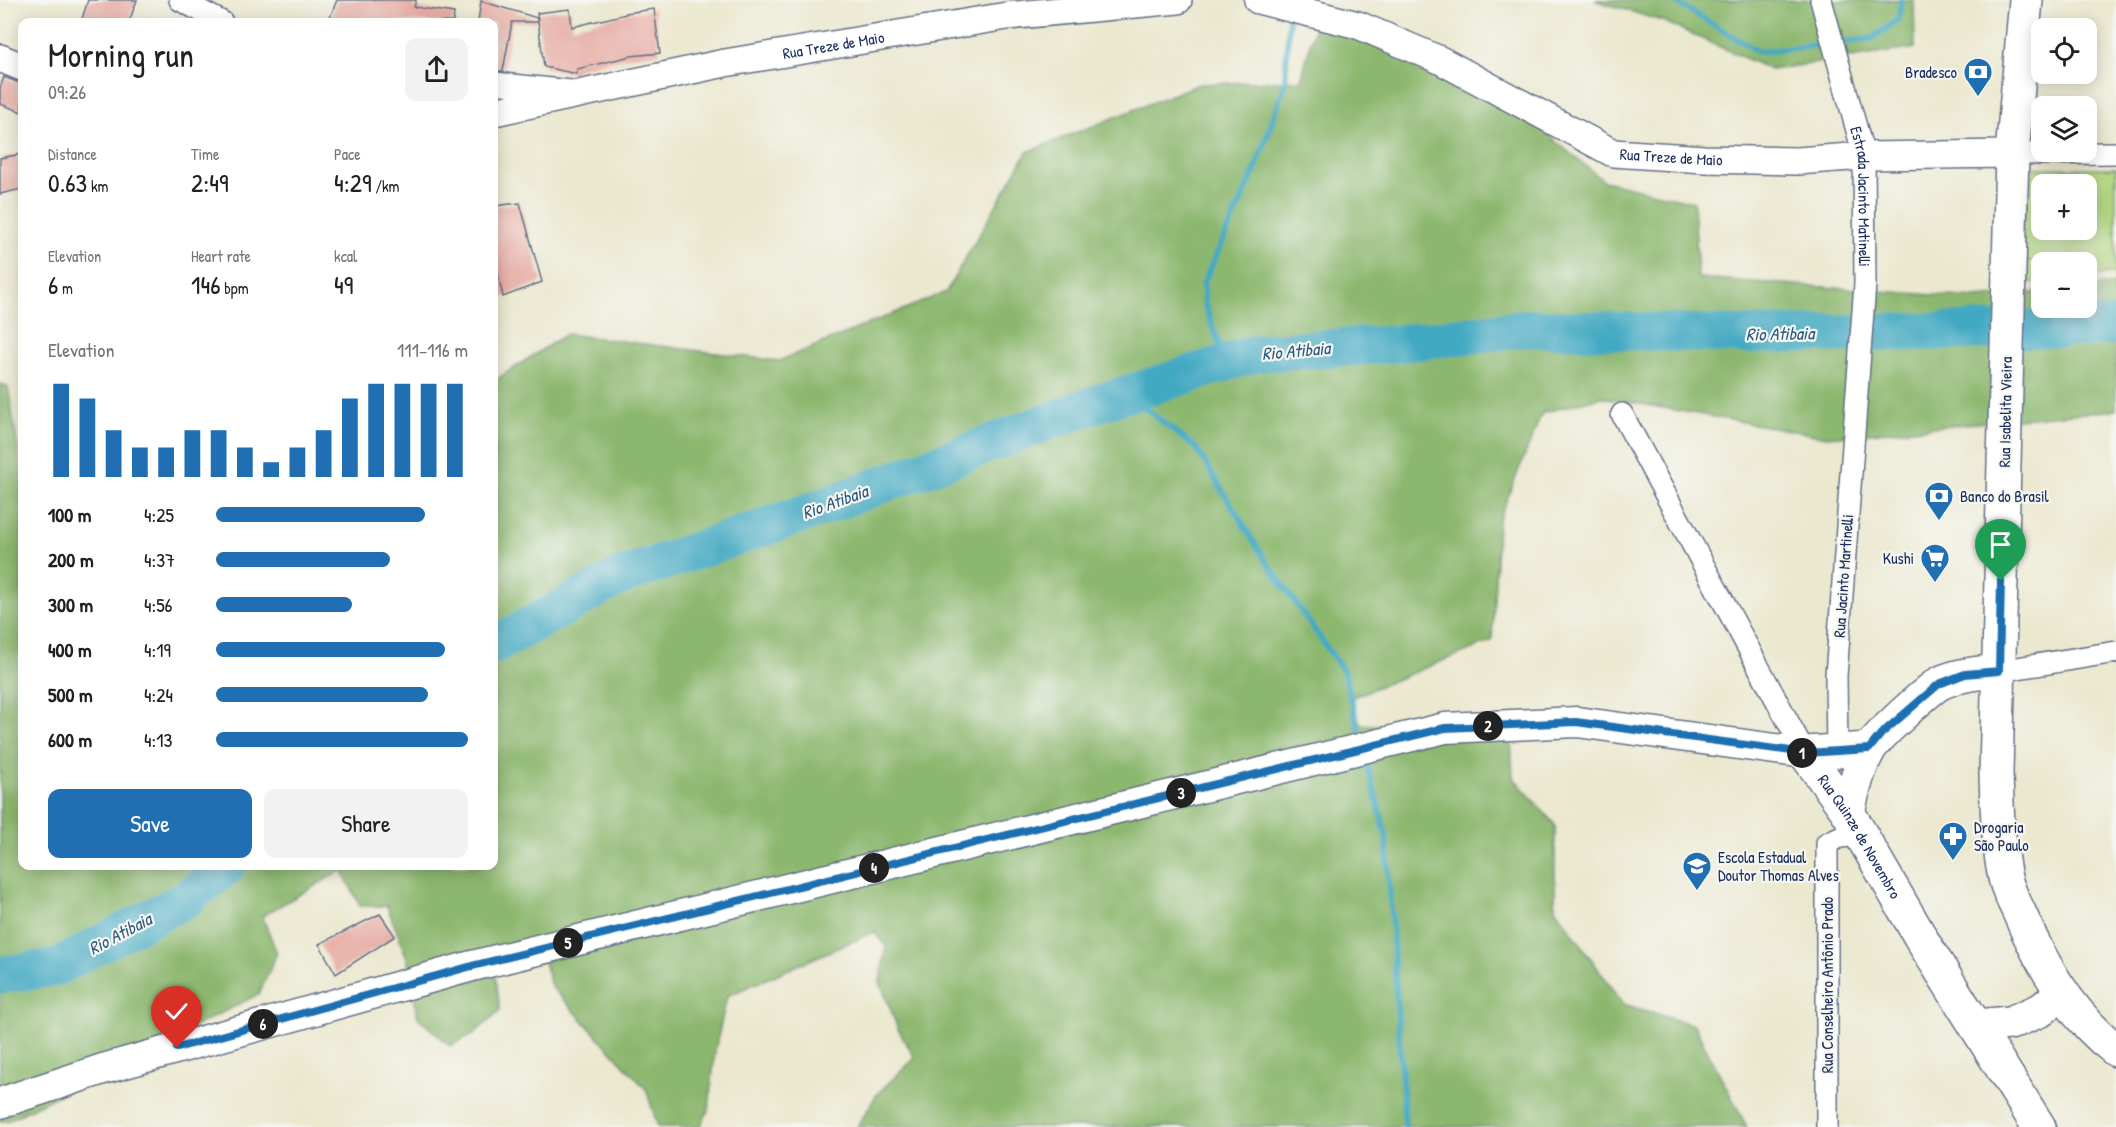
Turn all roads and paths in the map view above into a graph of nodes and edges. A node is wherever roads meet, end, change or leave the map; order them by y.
1 (180, 0) edge
2 (1178, 0) edge
3 (1257, 0) edge
4 (1821, 0) edge
5 (2026, 0) edge
6 (214, 18) edge
7 (0, 58) edge
8 (18, 65) edge
9 (498, 84) edge
10 (587, 92) junction
11 (498, 111) edge
12 (2116, 153) edge
13 (2012, 154) junction
14 (1864, 156) junction
15 (1856, 400) joint
16 (1622, 414) dead end
17 (2116, 652) edge
18 (1999, 671) junction
19 (1837, 751) junction
20 (1855, 824) junction
21 (2062, 993) junction
22 (1976, 1026) junction
23 (2116, 1050) edge
24 (0, 1103) edge
25 (1827, 1127) edge
26 (2039, 1127) edge

1 - 6 street
2 - 10 street, Rua Treze de Maio
3 - 14 street, Rua Treze de Maio
4 - 14 street, Estrada Jacinto Matinelli
5 - 13 main road, Rua Isabelita Vieira
7 - 8 street
9 - 10 street
10 - 11 street, Rua Treze de Maio
12 - 13 street
13 - 14 street, Rua Treze de Maio
13 - 18 main road, Rua Isabelita Vieira
14 - 15 street, Estrada Jacinto Matinelli
15 - 19 street, Rua Jacinto Martinelli
16 - 19 street, Rua Quinze de Novembro
17 - 18 street
18 - 19 main road
18 - 21 main road, Rua Isabelita Vieira
19 - 20 main road, Rua Quinze de Novembro
19 - 20 main road
19 - 24 main road
20 - 22 main road, Rua Quinze de Novembro
20 - 25 street, Rua Conselheiro Antônio Prado
21 - 22 main road
21 - 23 main road, Rua Isabelita Vieira
22 - 26 main road, Rua Quinze de Novembro

